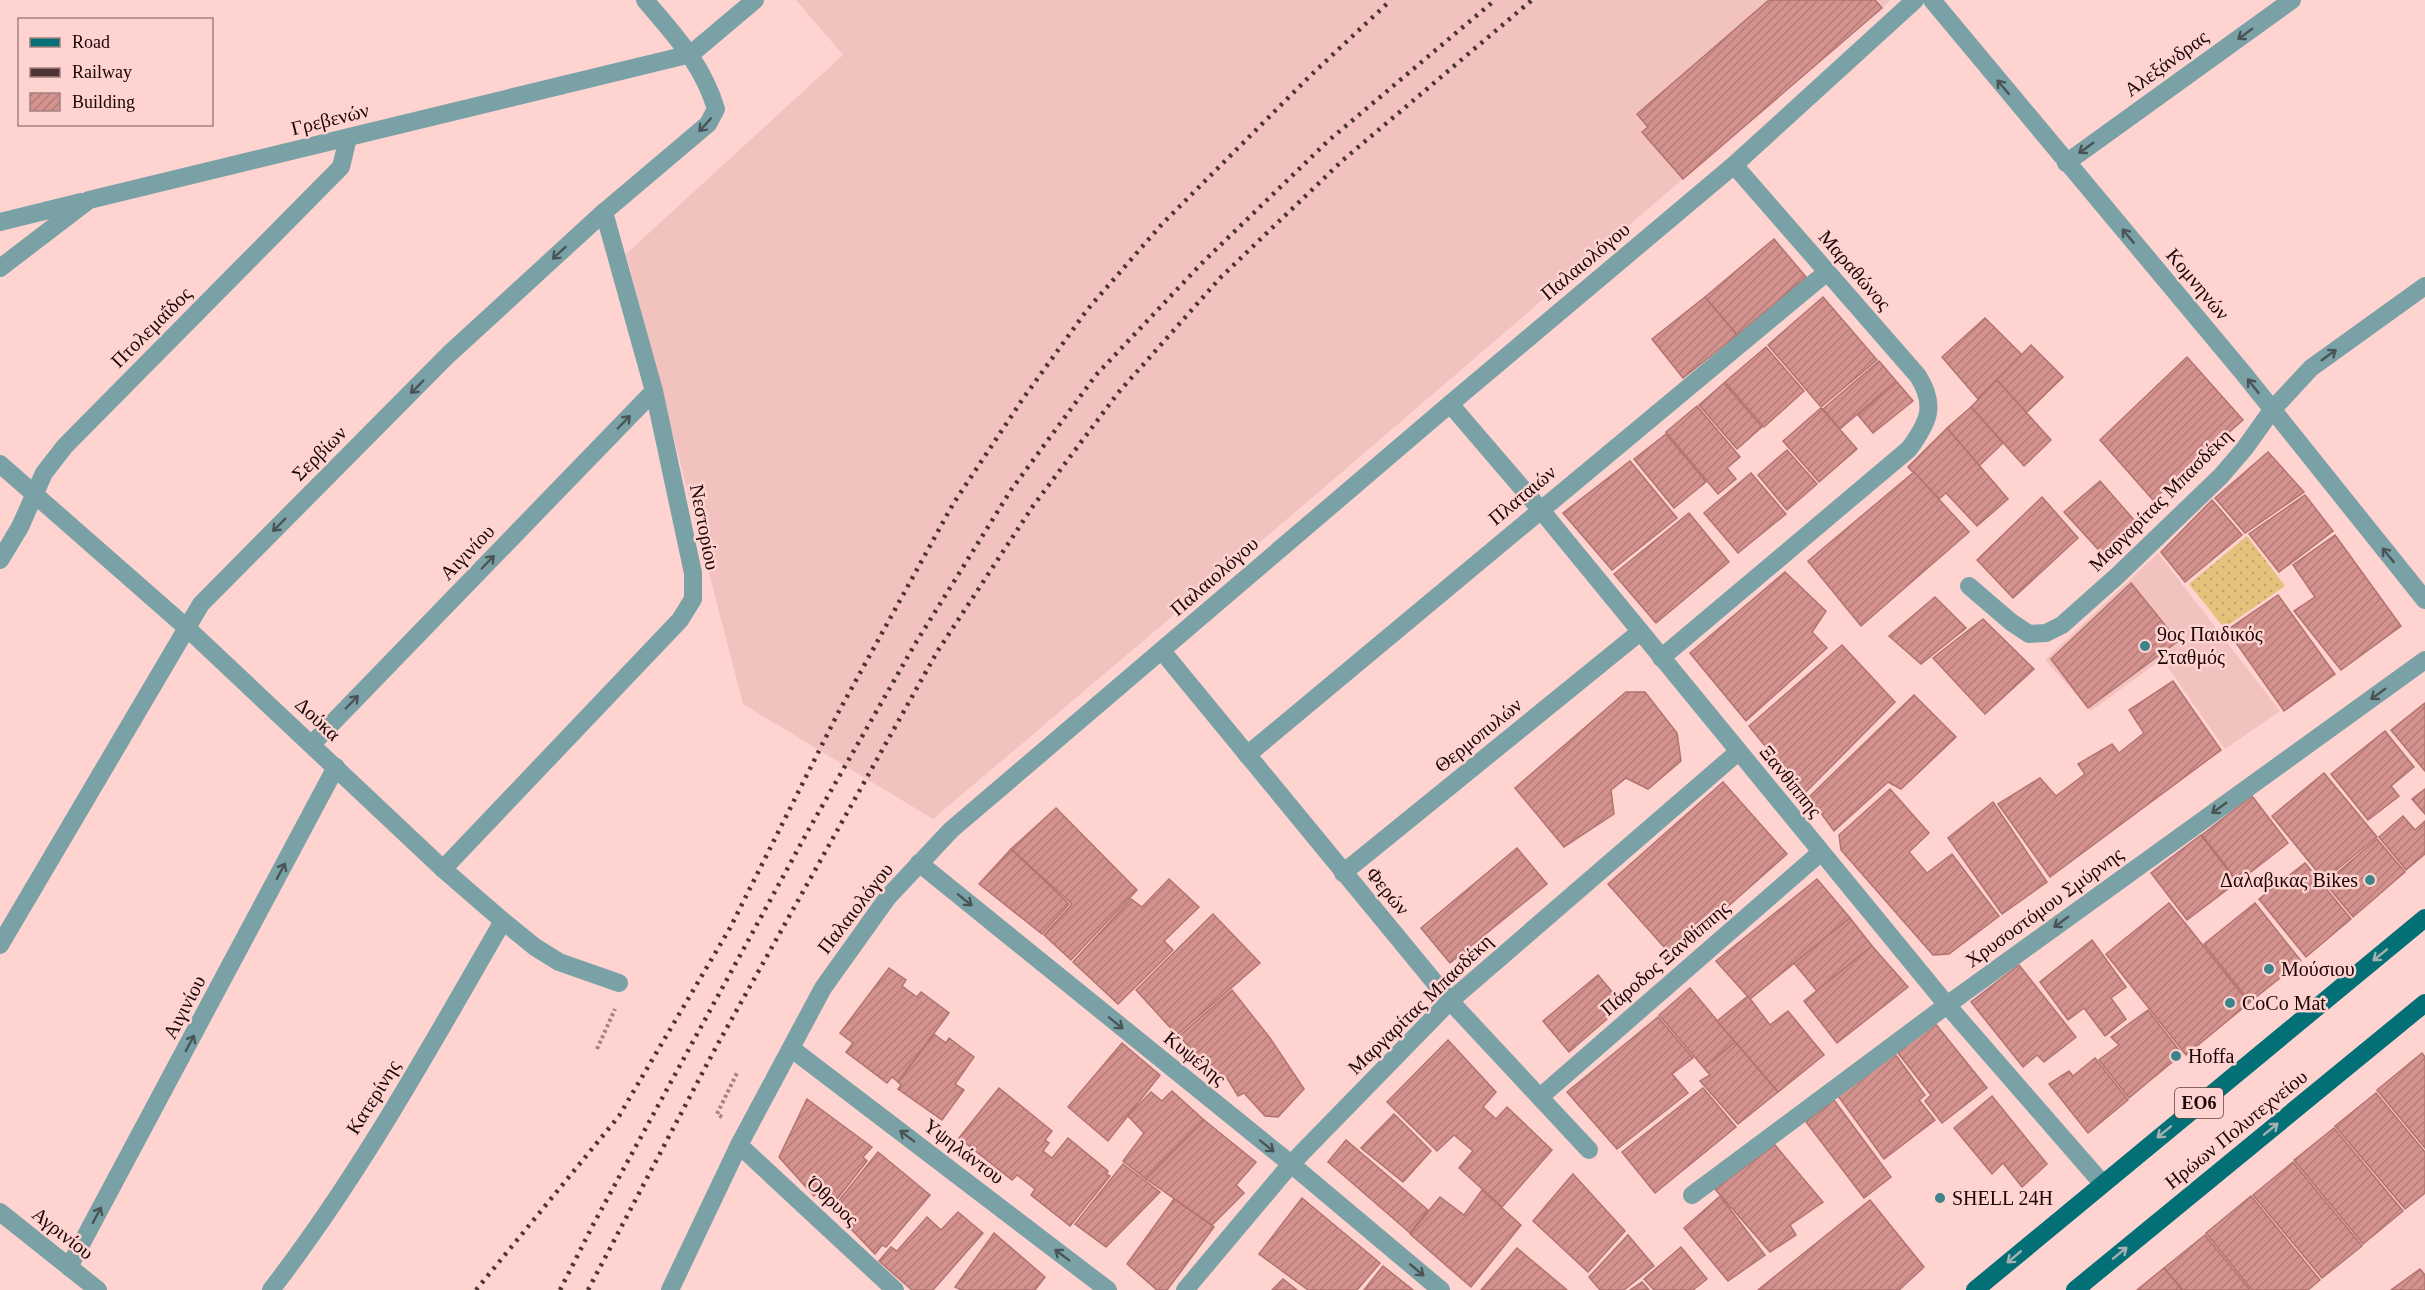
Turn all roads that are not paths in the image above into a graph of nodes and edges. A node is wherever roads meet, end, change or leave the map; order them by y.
1 (645, 0) edge
2 (755, 0) edge
3 (1916, 0) edge
4 (1932, 0) edge
5 (2292, 0) edge
6 (691, 54) junction
7 (348, 138) junction
8 (2066, 163) junction
9 (1734, 165) junction
10 (89, 200) junction
11 (604, 212) junction
12 (0, 222) edge
13 (0, 268) edge
14 (1827, 272) junction
15 (2425, 286) edge
16 (654, 391) junction
17 (1450, 404) junction
18 (2272, 410) junction
19 (0, 464) edge
20 (33, 493) junction
21 (1540, 509) junction
22 (0, 560) edge
23 (1970, 586) dead end
24 (2425, 600) edge
25 (187, 628) junction
26 (1640, 632) junction
27 (1162, 651) junction
28 (1661, 658) junction
29 (2425, 660) edge
30 (312, 744) junction
31 (1738, 752) junction
32 (1247, 755) junction
33 (336, 767) junction
34 (1820, 853) junction
35 (919, 863) junction
36 (443, 869) junction
37 (1344, 873) junction
38 (2425, 918) edge
39 (503, 921) junction
40 (0, 945) edge
41 (619, 983) dead end
42 (1450, 1000) junction
43 (2425, 1003) edge
44 (1947, 1005) junction
45 (792, 1049) junction
46 (1540, 1097) junction
47 (739, 1146) junction
48 (1589, 1150) dead end
49 (1291, 1164) junction
50 (2102, 1183) junction
51 (1692, 1195) dead end
52 (0, 1212) edge
53 (69, 1267) junction
54 (98, 1290) edge
55 (272, 1290) edge
56 (670, 1290) edge
57 (896, 1290) edge
58 (1108, 1290) edge
59 (1185, 1290) edge
60 (1441, 1290) edge
61 (1975, 1290) edge
62 (2075, 1290) edge

1 - 6 street
2 - 6 street
3 - 9 street, Παλαιολόγου
8 -> 4 street, Κομνηνών
5 -> 8 street, Αλεξάνδρας
6 - 7 street, Γρεβενών
6 -> 11 street, Σερβίων
7 - 10 street, Γρεβενών
7 - 20 street, Πτολεμαΐδος
18 -> 8 street, Κομνηνών
9 - 14 street, Μαραθώνος
9 - 17 street, Παλαιολόγου
10 - 12 street
10 - 13 street, Γρεβενών
11 - 16 street, Νεστορίου
11 -> 25 street, Σερβίων
14 - 21 street, Πλαταιών
14 - 28 street, Μαραθώνος
18 -> 15 street, Μαργαρίτας Μπασδέκη
30 -> 16 street, Αιγινίου
16 - 36 street, Νεστορίου
17 - 21 street, Ξανθίππης
17 - 27 street, Παλαιολόγου
18 - 23 street, Μαργαρίτας Μπασδέκη
24 -> 18 street, Κομνηνών
19 - 20 street, Δούκα
20 - 22 street, Πτολεμαΐδος
20 - 25 street, Δούκα
21 - 26 street, Ξανθίππης
21 - 32 street, Πλαταιών
25 - 30 street, Δούκα
25 - 40 street, Σερβίων
26 - 28 street, Ξανθίππης
26 - 37 street, Θερμοπυλών
27 - 32 street, Φερών
27 - 35 street, Παλαιολόγου
28 - 31 street, Ξανθίππης
29 -> 44 street, Χρυσοστόμου Σμύρνης
30 - 33 street, Δούκα
31 - 34 street, Ξανθίππης
31 - 42 street, Μαργαρίτας Μπασδέκη
32 - 37 street, Φερών
33 - 36 street, Δούκα
53 -> 33 street, Αιγινίου
34 - 44 street, Ξανθίππης
34 - 46 street, Πάροδος Ξανθίππης
35 - 45 street, Παλαιολόγου
35 -> 49 street, Κυψέλης
36 - 39 street, Δούκα
37 - 42 street, Φερών
38 -> 50 main road, ΕΟ6
39 - 41 street, Δούκα
39 - 55 street, Κατερίνης
42 - 46 street, Φερών
42 - 49 street, Μαργαρίτας Μπασδέκη
62 -> 43 main road, Ηρώων Πολυτεχνείου
44 - 50 street, Ξανθίππης
44 - 51 street, Χρυσοστόμου Σμύρνης
45 - 47 street, Παλαιολόγου
58 -> 45 street, Υψηλάντου
46 - 48 street, Φερών
47 - 56 street, Παλαιολόγου
47 - 57 street, Όθρυος
49 - 59 street, Μαργαρίτας Μπασδέκη
49 -> 60 street, Κυψέλης
50 -> 61 main road, ΕΟ6
52 - 53 street, Αγρινίου
53 - 54 street, Αγρινίου

